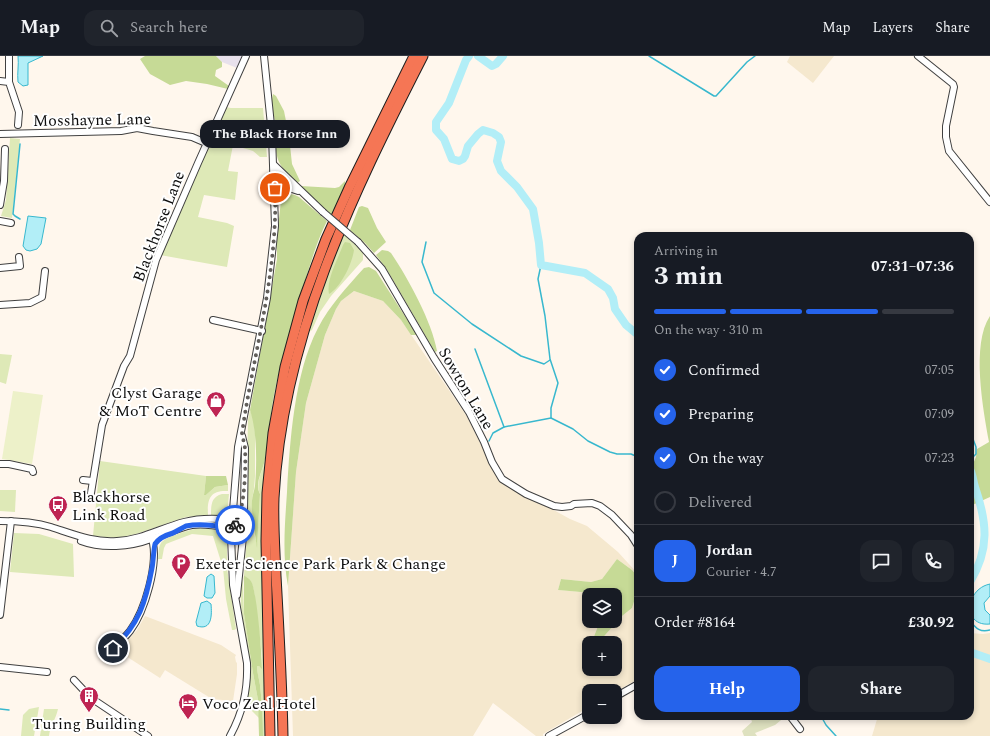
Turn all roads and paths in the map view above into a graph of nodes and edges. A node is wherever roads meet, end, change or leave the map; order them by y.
1 (9, 56) edge
2 (246, 56) edge
3 (264, 56) edge
4 (414, 56) edge
5 (423, 56) edge
6 (918, 56) edge
7 (0, 81) edge
8 (9, 82) junction
9 (18, 125) dead end
10 (0, 134) edge
11 (206, 143) junction
12 (5, 149) dead end
13 (274, 165) junction
14 (2, 181) edge
15 (274, 181) junction
16 (291, 183) junction
17 (275, 188) junction
18 (300, 192) junction
19 (990, 202) edge
20 (0, 205) edge
21 (0, 221) edge
22 (10, 223) dead end
23 (19, 257) dead end
24 (0, 268) edge
25 (45, 271) dead end
26 (0, 305) edge
27 (213, 320) dead end
28 (262, 331) junction
29 (242, 433) junction
30 (0, 464) edge
31 (33, 472) dead end
32 (83, 480) dead end
33 (92, 481) junction
34 (91, 493) dead end
35 (243, 499) junction
36 (0, 521) edge
37 (11, 521) junction
38 (234, 524) junction
39 (182, 528) junction
40 (64, 532) junction
41 (155, 533) junction
42 (243, 537) junction
43 (138, 538) junction
44 (152, 539) junction
45 (634, 540) edge
46 (154, 547) junction
47 (2, 576) edge
48 (237, 599) junction
49 (0, 615) edge
50 (105, 654) dead end
51 (0, 667) edge
52 (47, 672) dead end
53 (75, 681) dead end
54 (634, 686) edge
55 (622, 693) edge
56 (582, 718) edge
57 (793, 720) edge
58 (800, 729) dead end
59 (148, 736) edge
60 (230, 736) edge
61 (270, 736) edge
62 (283, 736) edge
63 (549, 736) edge

1 - 8 street
2 - 11 street, Blackhorse Lane
3 - 13 street
4 - 61 highway
5 - 62 highway
6 - 19 street
7 - 8 street
8 - 9 street
10 - 11 street, Mosshayne Lane
11 - 33 street, Blackhorse Lane
12 - 14 street
13 - 15 street
13 - 16 street, Sowton Lane
14 - 20 street
15 - 16 street
15 - 17 street
16 - 18 street, Sowton Lane
17 - 18 street
17 - 28 street
18 - 45 street, Sowton Lane, bridge
21 - 22 street
23 - 24 street
25 - 26 street
27 - 28 street
28 - 29 street
29 - 35 street
29 - 38 street
30 - 31 street
32 - 33 street
33 - 34 street, Blackhorse Lane
35 - 38 street
35 - 42 street
36 - 37 street
37 - 40 street
37 - 47 street
38 - 39 street
38 - 41 street
38 - 42 street
38 - 48 street
39 - 44 street
39 - 46 street
40 - 43 street
40 - 44 street
41 - 43 street
41 - 44 street
42 - 48 street
43 - 44 street
44 - 46 street
46 - 50 street
47 - 49 street
48 - 60 street
51 - 52 street
53 - 59 street
54 - 55 street
56 - 63 street
57 - 58 street

